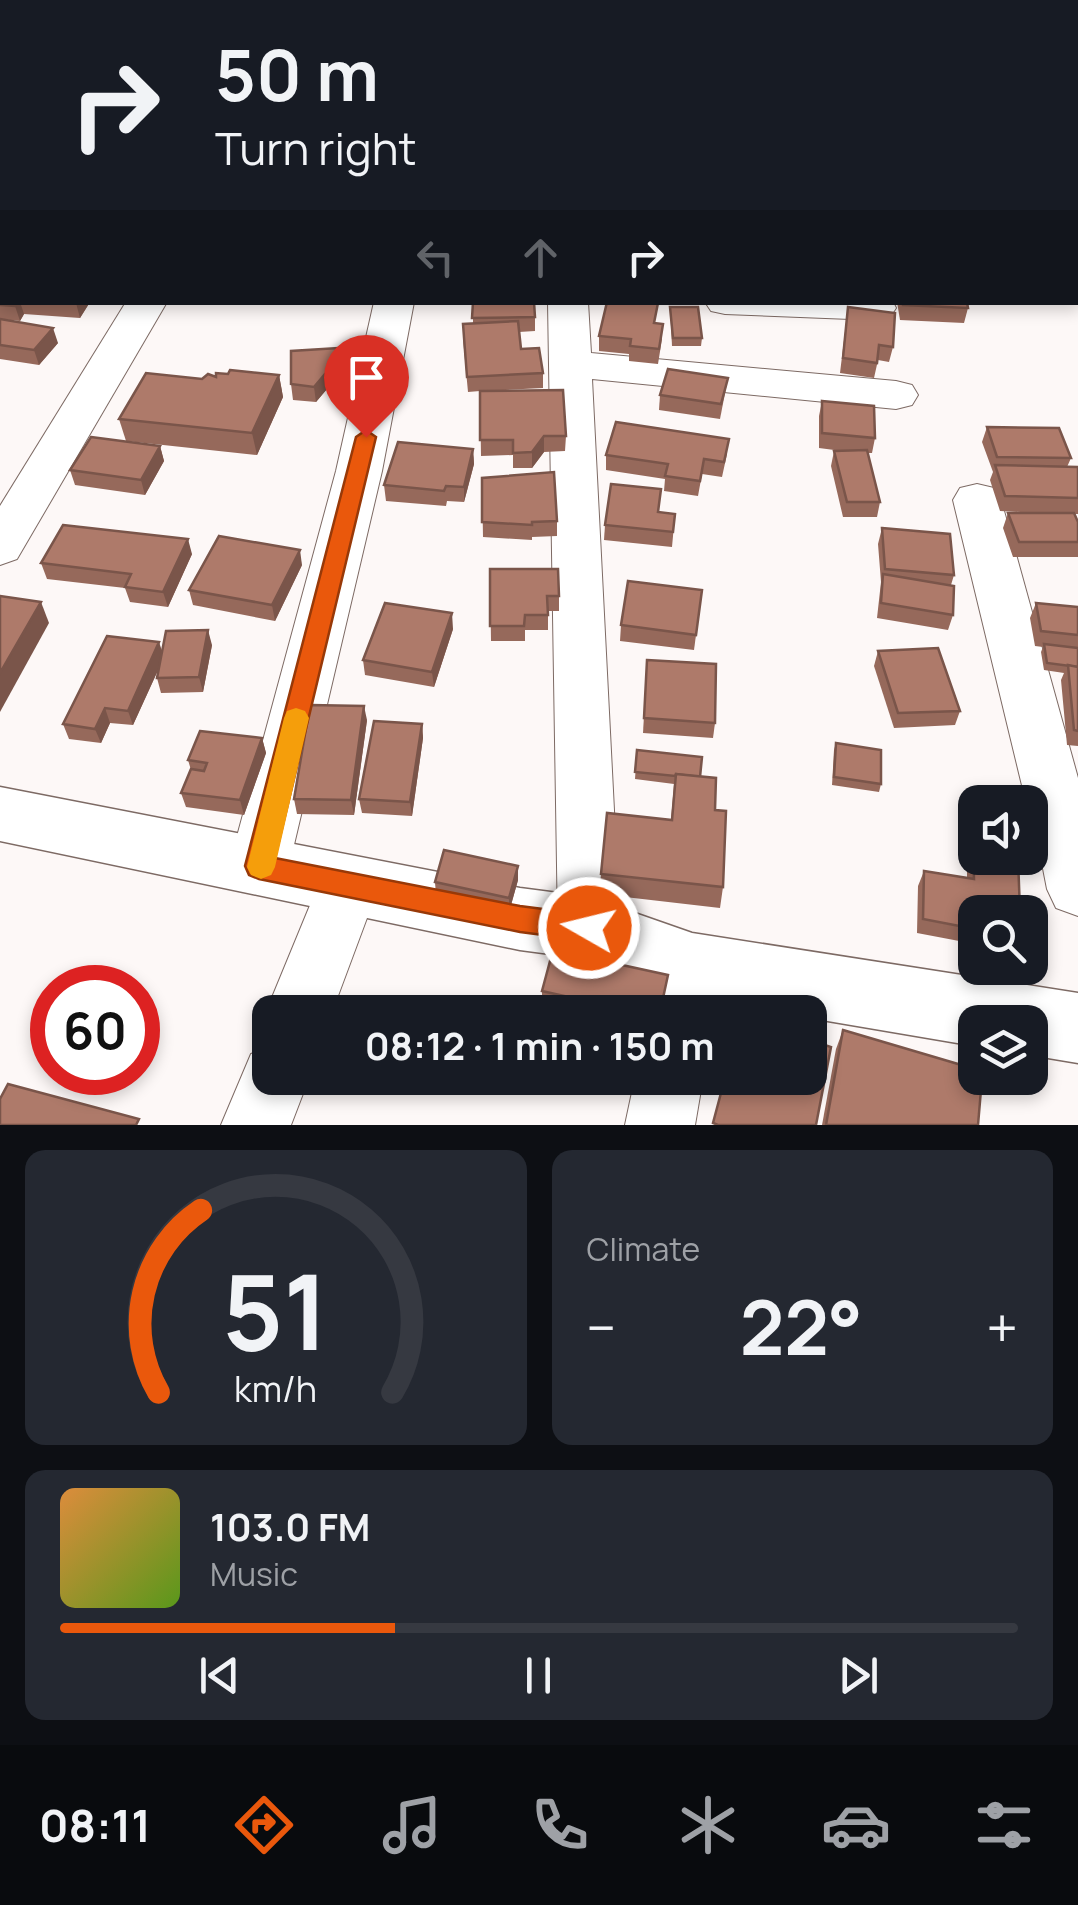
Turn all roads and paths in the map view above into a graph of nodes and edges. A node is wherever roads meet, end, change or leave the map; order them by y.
1 (145, 305) edge
2 (393, 305) edge
3 (568, 305) edge
4 (800, 305) edge
5 (876, 308) edge
6 (570, 364) junction
7 (896, 395) dead end
8 (977, 500) dead end
9 (0, 546) edge
10 (0, 814) edge
11 (259, 866) junction
12 (349, 883) junction
13 (1078, 889) edge
14 (589, 928) junction
15 (688, 989) edge
16 (306, 995) edge
17 (1078, 1028) edge
18 (267, 1095) edge
19 (666, 1095) edge
20 (256, 1125) edge
21 (660, 1125) edge

1 - 9 street
2 - 11 street
3 - 6 street
4 - 5 street
6 - 7 street
6 - 14 street
8 - 13 street
10 - 11 main road
11 - 12 main road
12 - 14 main road
12 - 16 street
14 - 15 main road
15 - 17 main road
18 - 20 street
19 - 21 street

